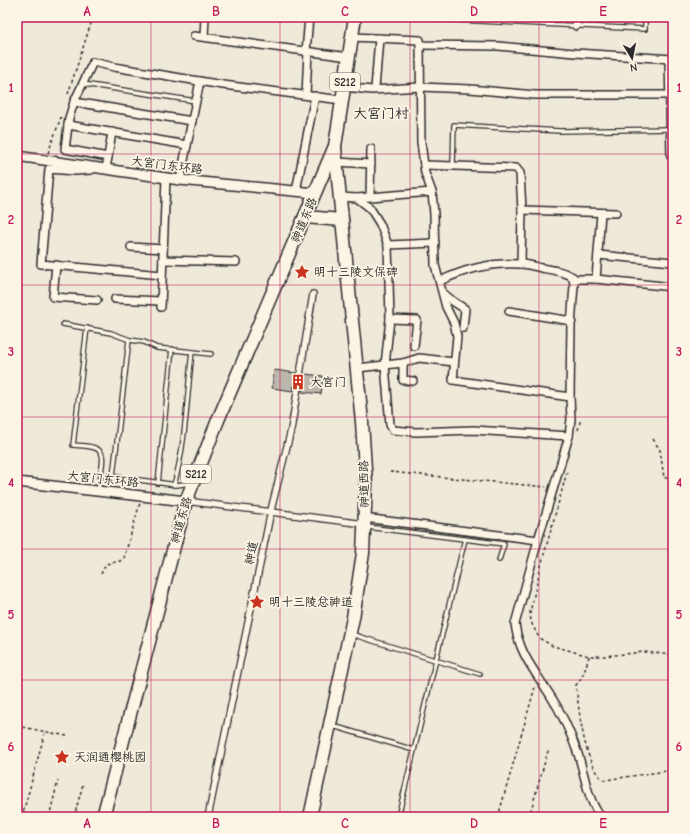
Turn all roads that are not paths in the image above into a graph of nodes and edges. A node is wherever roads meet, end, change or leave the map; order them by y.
1 (205, 17) edge
2 (309, 17) edge
3 (355, 17) edge
4 (436, 17) edge
5 (577, 17) edge
6 (645, 17) edge
7 (576, 26) junction
8 (194, 36) dead end
9 (204, 37) junction
10 (352, 37) junction
11 (379, 38) junction
12 (420, 45) junction
13 (307, 52) junction
14 (349, 57) junction
15 (671, 59) edge
16 (200, 81) junction
17 (82, 84) junction
18 (344, 86) junction
19 (420, 87) junction
20 (375, 89) junction
21 (306, 95) junction
22 (671, 95) edge
23 (315, 96) junction
24 (342, 100) junction
25 (196, 101) junction
26 (74, 102) junction
27 (192, 121) junction
28 (68, 125) junction
29 (672, 129) edge
30 (112, 132) junction
31 (187, 145) junction
32 (334, 146) junction
33 (372, 149) dead end
34 (17, 156) edge
35 (671, 156) dead end
36 (108, 157) junction
37 (336, 162) junction
38 (371, 164) junction
39 (424, 165) junction
40 (453, 166) junction
41 (106, 169) junction
42 (166, 178) junction
43 (180, 180) junction
44 (296, 191) junction
45 (432, 192) junction
46 (315, 193) junction
47 (340, 197) junction
48 (370, 197) junction
49 (357, 198) junction
50 (522, 210) junction
51 (601, 213) junction
52 (616, 213) dead end
53 (305, 217) junction
54 (342, 220) junction
55 (17, 240) edge
56 (435, 243) junction
57 (388, 245) junction
58 (131, 247) dead end
59 (163, 249) junction
60 (598, 256) junction
61 (163, 260) junction
62 (236, 262) dead end
63 (673, 262) edge
64 (521, 264) junction
65 (56, 265) junction
66 (17, 267) edge
67 (162, 275) junction
68 (573, 279) junction
69 (596, 279) junction
70 (440, 281) junction
71 (673, 287) edge
72 (443, 293) junction
73 (313, 294) dead end
74 (115, 299) dead end
75 (98, 300) dead end
76 (509, 311) dead end
77 (390, 319) junction
78 (572, 321) junction
79 (63, 324) dead end
80 (87, 328) junction
81 (463, 328) dead end
82 (129, 340) junction
83 (414, 346) dead end
84 (172, 350) junction
85 (192, 352) junction
86 (211, 354) dead end
87 (454, 362) junction
88 (403, 363) junction
89 (385, 365) junction
90 (357, 368) junction
91 (413, 381) dead end
92 (570, 397) junction
93 (573, 436) junction
94 (101, 475) junction
95 (113, 476) junction
96 (17, 482) edge
97 (158, 483) junction
98 (193, 483) junction
99 (174, 485) junction
100 (98, 491) junction
101 (186, 500) junction
102 (271, 512) junction
103 (364, 523) junction
104 (465, 539) junction
105 (538, 540) junction
106 (499, 560) dead end
107 (350, 633) junction
108 (436, 660) junction
109 (480, 674) dead end
110 (330, 726) junction
111 (414, 750) junction
112 (103, 817) edge
113 (208, 817) edge
114 (310, 817) edge
115 (398, 817) edge
116 (600, 817) edge

1 - 9 street
2 - 13 street
3 - 10 main road, S212
4 - 7 lane
5 - 7 street
6 - 7 lane
8 - 9 street
9 - 13 street
10 - 11 street
10 - 14 main road, S212
11 - 12 street
11 - 20 street
12 - 15 street
12 - 19 street
13 - 14 street
13 - 21 street
14 - 18 main road, S212
15 - 22 street
16 - 17 street
16 - 21 street
16 - 25 street
17 - 25 lane
17 - 26 street
18 - 20 street
18 - 24 main road, S212
19 - 20 street
19 - 22 street
19 - 39 street
21 - 23 street
22 - 29 street
23 - 24 street
23 - 44 street
24 - 32 main road, S212
25 - 27 street
26 - 27 street
26 - 28 street
27 - 31 street
28 - 30 street
28 - 36 street
29 - 35 street
29 - 40 lane
30 - 31 street
30 - 36 street
31 - 43 street
32 - 37 main road, 神道西路 / S212
32 - 46 main road, 神道东路 / S212
33 - 38 street
34 - 41 street, 大宫门东环路
36 - 41 street
37 - 38 street
37 - 47 main road, 神道西路 / S212
38 - 48 street
39 - 40 street
39 - 45 street
40 - 50 street
41 - 42 street, 大宫门东环路
41 - 65 street
42 - 43 street, 大宫门东环路
42 - 59 street
43 - 44 street, 大宫门东环路
44 - 46 street, 大宫门东环路
45 - 48 street
45 - 56 street
46 - 53 main road, 神道东路 / S212
47 - 49 street
47 - 54 main road, 神道西路 / S212
48 - 49 street
49 - 57 street
50 - 51 street
50 - 64 street
51 - 52 street
51 - 60 street
53 - 54 main road
53 - 98 main road, 神道东路 / S212
54 - 90 main road, 神道西路 / S212
55 - 66 lane
56 - 57 street
56 - 70 street
57 - 77 street
58 - 59 street
59 - 61 street
60 - 63 street
60 - 69 street
61 - 62 street
61 - 67 street
64 - 68 street
64 - 70 street
65 - 67 street
65 - 75 street
67 - 74 street
68 - 69 street
68 - 78 street
69 - 71 street
70 - 72 street
72 - 81 street
72 - 87 street
73 - 102 street, 神道
76 - 78 street
77 - 83 street
77 - 89 street
78 - 92 street
79 - 80 lane
80 - 82 lane
80 - 94 lane
82 - 84 lane
82 - 95 lane
84 - 85 lane
84 - 97 lane
85 - 86 lane
85 - 99 lane
87 - 88 street
87 - 92 street
88 - 89 street
88 - 91 street
89 - 90 street
89 - 93 street
90 - 103 main road, 神道西路 / S212
92 - 93 street
93 - 105 street
94 - 95 lane
94 - 100 lane
95 - 97 lane
96 - 100 street, 大宫门东环路
97 - 99 lane
98 - 99 lane
98 - 101 main road, 神道东路 / S212
100 - 101 street, 大宫门东环路
101 - 102 street
101 - 112 main road, 神道东路 / S212
102 - 103 street
102 - 113 street, 神道
103 - 104 lane
103 - 105 street
103 - 107 main road, 神道西路 / S212
104 - 106 lane
104 - 108 lane
105 - 116 street
107 - 108 lane
107 - 110 main road, 神道西路 / S212
108 - 109 lane
108 - 111 lane
110 - 111 lane
110 - 114 main road, 神道西路 / S212
111 - 115 lane

